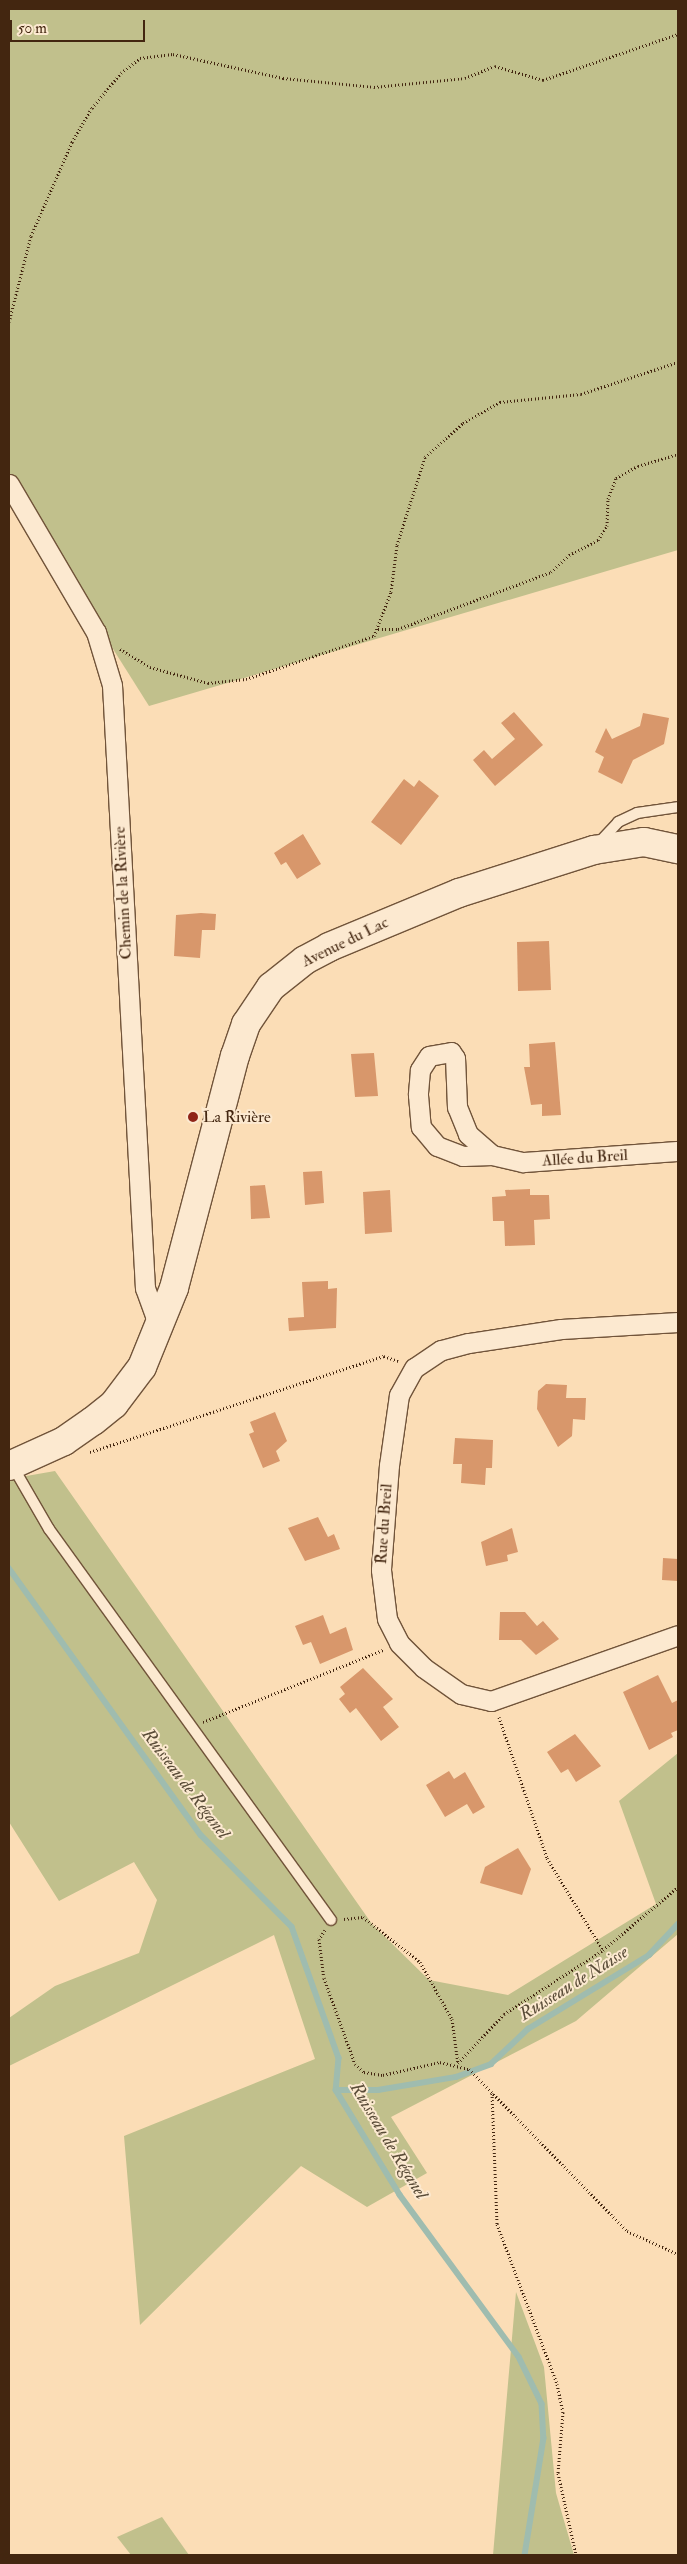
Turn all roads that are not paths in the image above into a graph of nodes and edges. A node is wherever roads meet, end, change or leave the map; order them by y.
1 (9, 484) edge
2 (678, 808) edge
3 (678, 849) edge
4 (594, 850) junction
5 (678, 1151) edge
6 (492, 1154) junction
7 (163, 1322) junction
8 (678, 1322) edge
9 (10, 1465) edge
10 (678, 1635) edge
11 (331, 1920) road end

1 - 7 street, Chemin de la Rivière
2 - 4 lane
3 - 4 street, Avenue du Lac
4 - 7 street, Avenue du Lac
5 - 6 street, Allée du Breil
6 - 6 street, Allée du Breil
7 - 9 street, Avenue du Lac
8 - 10 street, Rue du Breil
9 - 11 lane

